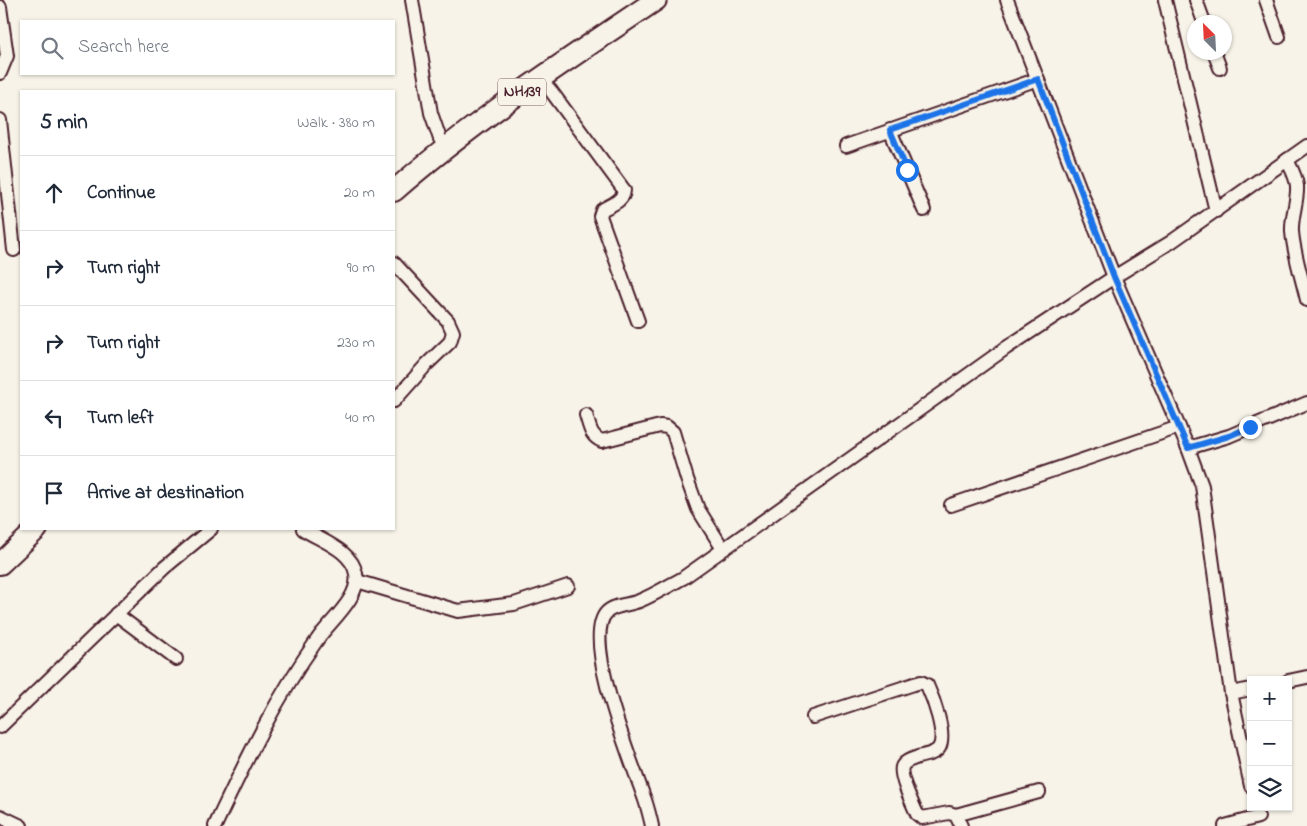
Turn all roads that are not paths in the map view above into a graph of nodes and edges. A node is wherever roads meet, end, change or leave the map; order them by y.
1 (412, 0) edge
2 (636, 0) edge
3 (656, 0) edge
4 (1007, 0) edge
5 (1165, 0) edge
6 (1196, 0) edge
7 (1266, 0) edge
8 (0, 7) edge
9 (1201, 15) edge
10 (1279, 37) dead end
11 (1217, 60) edge
12 (1220, 68) dead end
13 (0, 73) edge
14 (540, 79) junction
15 (1038, 79) junction
16 (0, 120) edge
17 (890, 130) junction
18 (440, 140) junction
19 (846, 146) dead end
20 (1307, 146) edge
21 (1287, 160) junction
22 (395, 175) edge
23 (395, 190) edge
24 (924, 210) dead end
25 (1216, 211) junction
26 (14, 250) dead end
27 (395, 264) edge
28 (1114, 277) junction
29 (1307, 300) edge
30 (638, 321) dead end
31 (395, 400) edge
32 (1307, 403) edge
33 (586, 415) dead end
34 (1179, 428) junction
35 (1188, 448) junction
36 (951, 505) dead end
37 (20, 527) edge
38 (36, 530) edge
39 (209, 530) edge
40 (305, 530) edge
41 (0, 547) edge
42 (723, 550) junction
43 (0, 564) edge
44 (357, 581) junction
45 (568, 586) dead end
46 (116, 614) junction
47 (176, 659) dead end
48 (1307, 677) edge
49 (1292, 679) edge
50 (1247, 690) edge
51 (1231, 693) junction
52 (814, 717) dead end
53 (0, 727) edge
54 (1247, 767) edge
55 (1039, 792) dead end
56 (0, 816) edge
57 (1258, 817) edge
58 (959, 820) edge
59 (21, 826) edge
60 (215, 826) edge
61 (652, 826) edge
62 (1226, 826) edge

1 - 18 street
2 - 18 highway, NH139
3 - 14 highway, NH139
4 - 15 street
5 - 25 street
6 - 9 street
7 - 10 street
8 - 13 street
11 - 12 street
14 - 23 highway, NH139
14 - 30 street
15 - 17 street
15 - 28 street
16 - 26 street
17 - 19 street
17 - 24 street
18 - 22 highway, NH139
20 - 21 street
21 - 25 street
21 - 29 street
25 - 28 street
27 - 31 street
28 - 34 street
28 - 42 street
32 - 35 street
33 - 42 street
34 - 35 street
34 - 36 street
35 - 51 street
37 - 41 highway
38 - 43 highway
39 - 46 street
40 - 44 street
42 - 61 street
44 - 45 street
44 - 60 street
46 - 47 street
46 - 53 street
48 - 49 street
50 - 51 street
51 - 54 street
52 - 58 street
55 - 58 street
56 - 59 street
57 - 62 street

